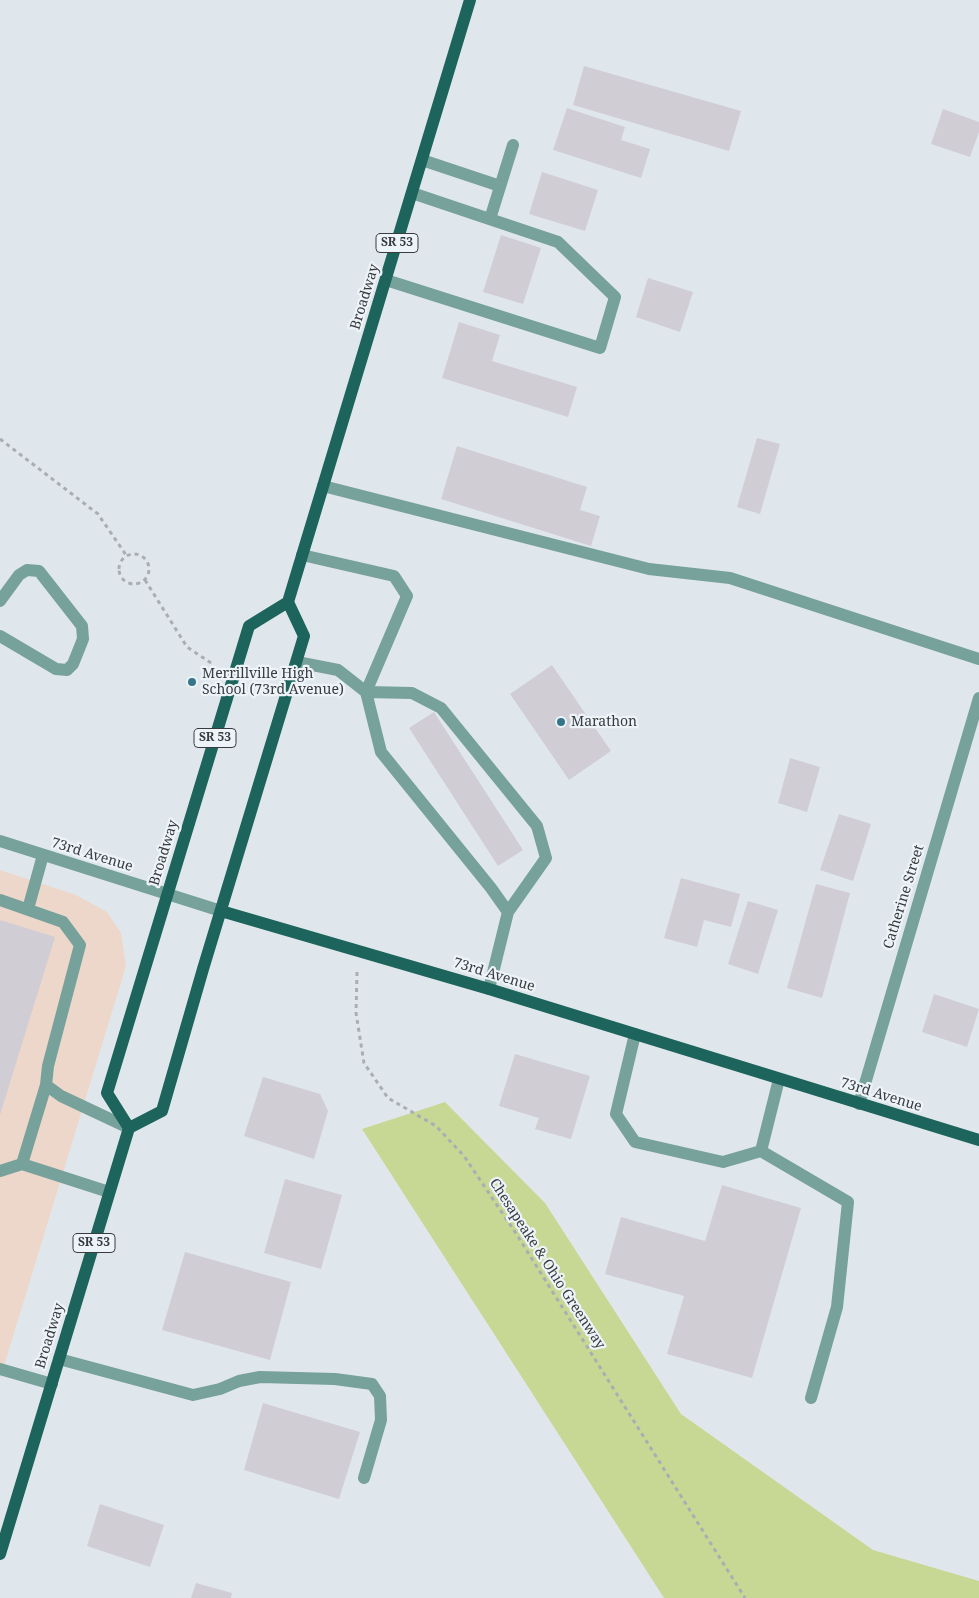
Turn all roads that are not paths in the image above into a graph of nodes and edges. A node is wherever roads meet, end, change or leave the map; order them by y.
1 (470, 0) edge
2 (513, 145) dead end
3 (422, 160) junction
4 (500, 186) junction
5 (412, 194) junction
6 (490, 219) junction
7 (386, 280) junction
8 (323, 486) junction
9 (302, 555) junction
10 (0, 601) edge
11 (288, 602) junction
12 (0, 636) edge
13 (979, 659) edge
14 (297, 662) junction
15 (366, 692) junction
16 (979, 698) edge
17 (0, 841) edge
18 (43, 856) junction
19 (167, 894) junction
20 (0, 900) edge
21 (28, 909) junction
22 (221, 911) junction
23 (508, 912) junction
24 (489, 989) junction
25 (635, 1034) junction
26 (779, 1079) junction
27 (46, 1085) junction
28 (858, 1104) junction
29 (130, 1128) junction
30 (979, 1140) edge
31 (761, 1151) junction
32 (22, 1164) junction
33 (0, 1171) edge
34 (109, 1192) junction
35 (59, 1359) junction
36 (0, 1369) edge
37 (52, 1384) junction
38 (811, 1398) dead end
39 (364, 1478) dead end
40 (0, 1554) edge

1 - 3 main road, Broadway / SR 53
2 - 4 street
3 - 4 street
3 - 5 main road, Broadway / SR 53
4 - 6 street
5 - 6 street
5 - 7 main road, Broadway / SR 53
6 - 7 street
7 - 8 main road, Broadway / SR 53
8 - 9 main road, Broadway / SR 53
8 - 13 street
9 - 11 main road, Broadway / SR 53
9 - 15 street
10 - 12 street
11 - 14 main road
11 - 19 main road, Broadway / SR 53
14 - 15 street
14 - 22 main road
15 - 23 street
15 - 23 street
16 - 28 street, Catherine Street
17 - 18 street, 73rd Avenue
18 - 19 street, 73rd Avenue
18 - 21 street
19 - 22 street, 73rd Avenue
19 - 29 main road, Broadway / SR 53
20 - 21 street
21 - 27 street
22 - 24 main road, 73rd Avenue
22 - 29 main road
23 - 24 street
24 - 25 main road, 73rd Avenue
25 - 26 main road, 73rd Avenue
25 - 31 street
26 - 28 main road, 73rd Avenue
26 - 31 street
27 - 29 street
27 - 32 street
28 - 30 main road, 73rd Avenue
29 - 34 main road, Broadway / SR 53
31 - 38 street
32 - 33 street
32 - 34 street
34 - 35 main road, Broadway / SR 53
35 - 37 main road, Broadway / SR 53
35 - 39 street
36 - 37 street
37 - 40 main road, Broadway / SR 53

